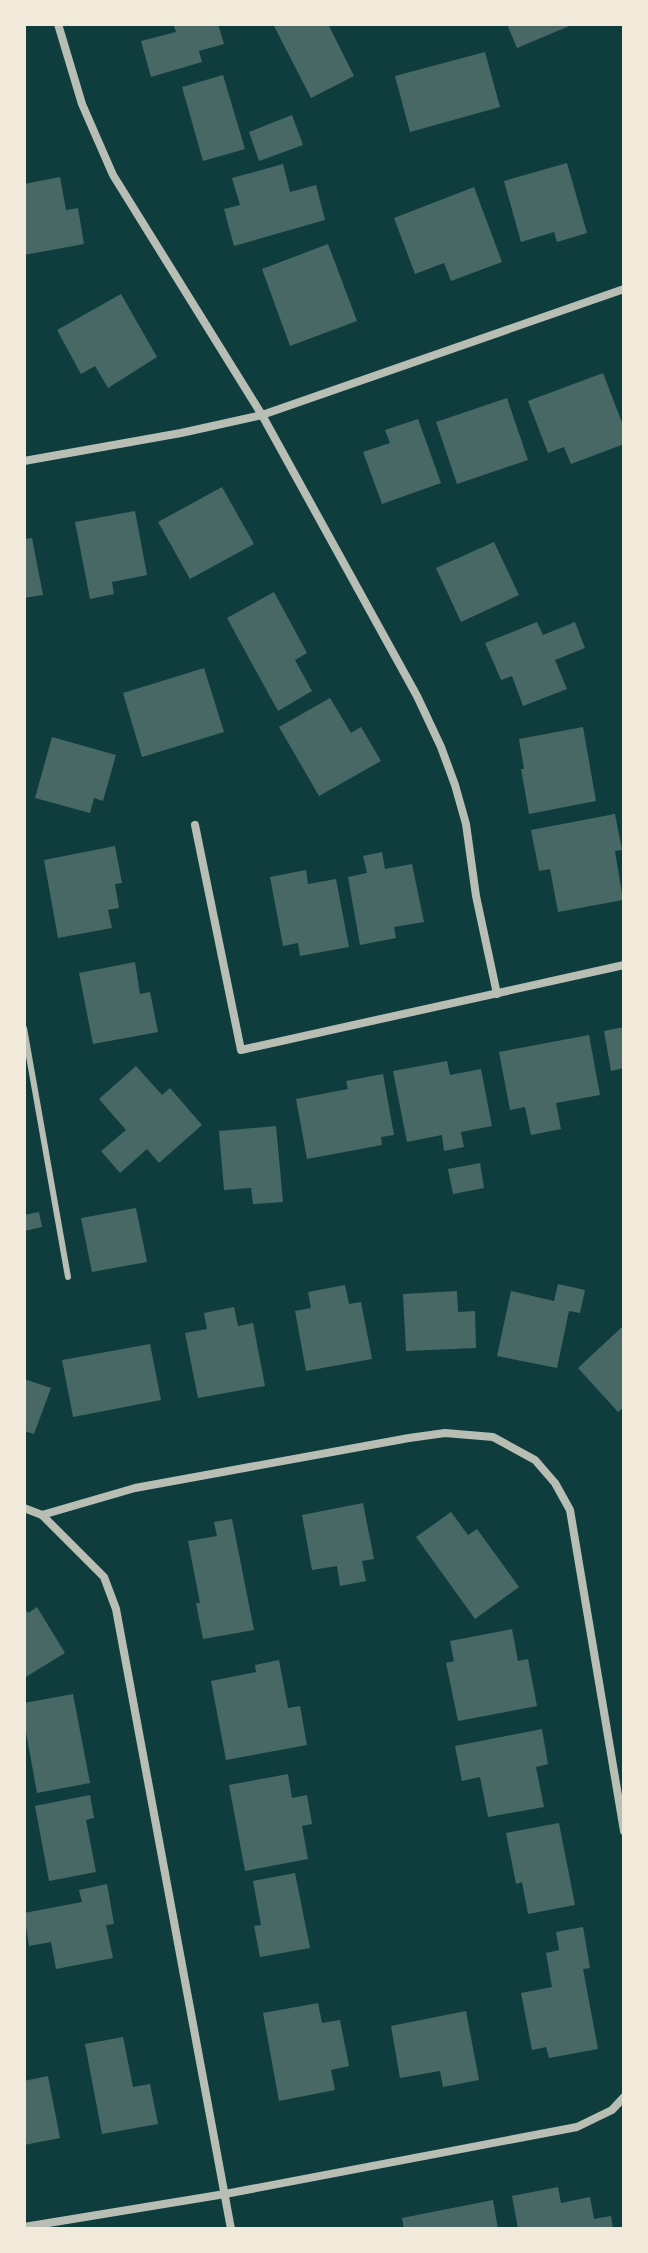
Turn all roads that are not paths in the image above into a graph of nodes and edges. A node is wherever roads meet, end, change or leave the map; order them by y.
1 (58, 24) edge
2 (624, 289) edge
3 (262, 415) junction
4 (24, 461) edge
5 (195, 825) dead end
6 (624, 965) edge
7 (497, 994) junction
8 (24, 1028) edge
9 (68, 1277) dead end
10 (24, 1508) edge
11 (42, 1515) junction
12 (624, 1831) edge
13 (624, 2097) edge
14 (225, 2194) junction
15 (24, 2227) edge
16 (231, 2229) edge

1 - 3 street
2 - 3 street
3 - 4 street
3 - 7 street
5 - 7 street
6 - 7 street
8 - 9 lane
10 - 11 street
11 - 12 street
11 - 14 street
13 - 14 street
14 - 15 street
14 - 16 street

